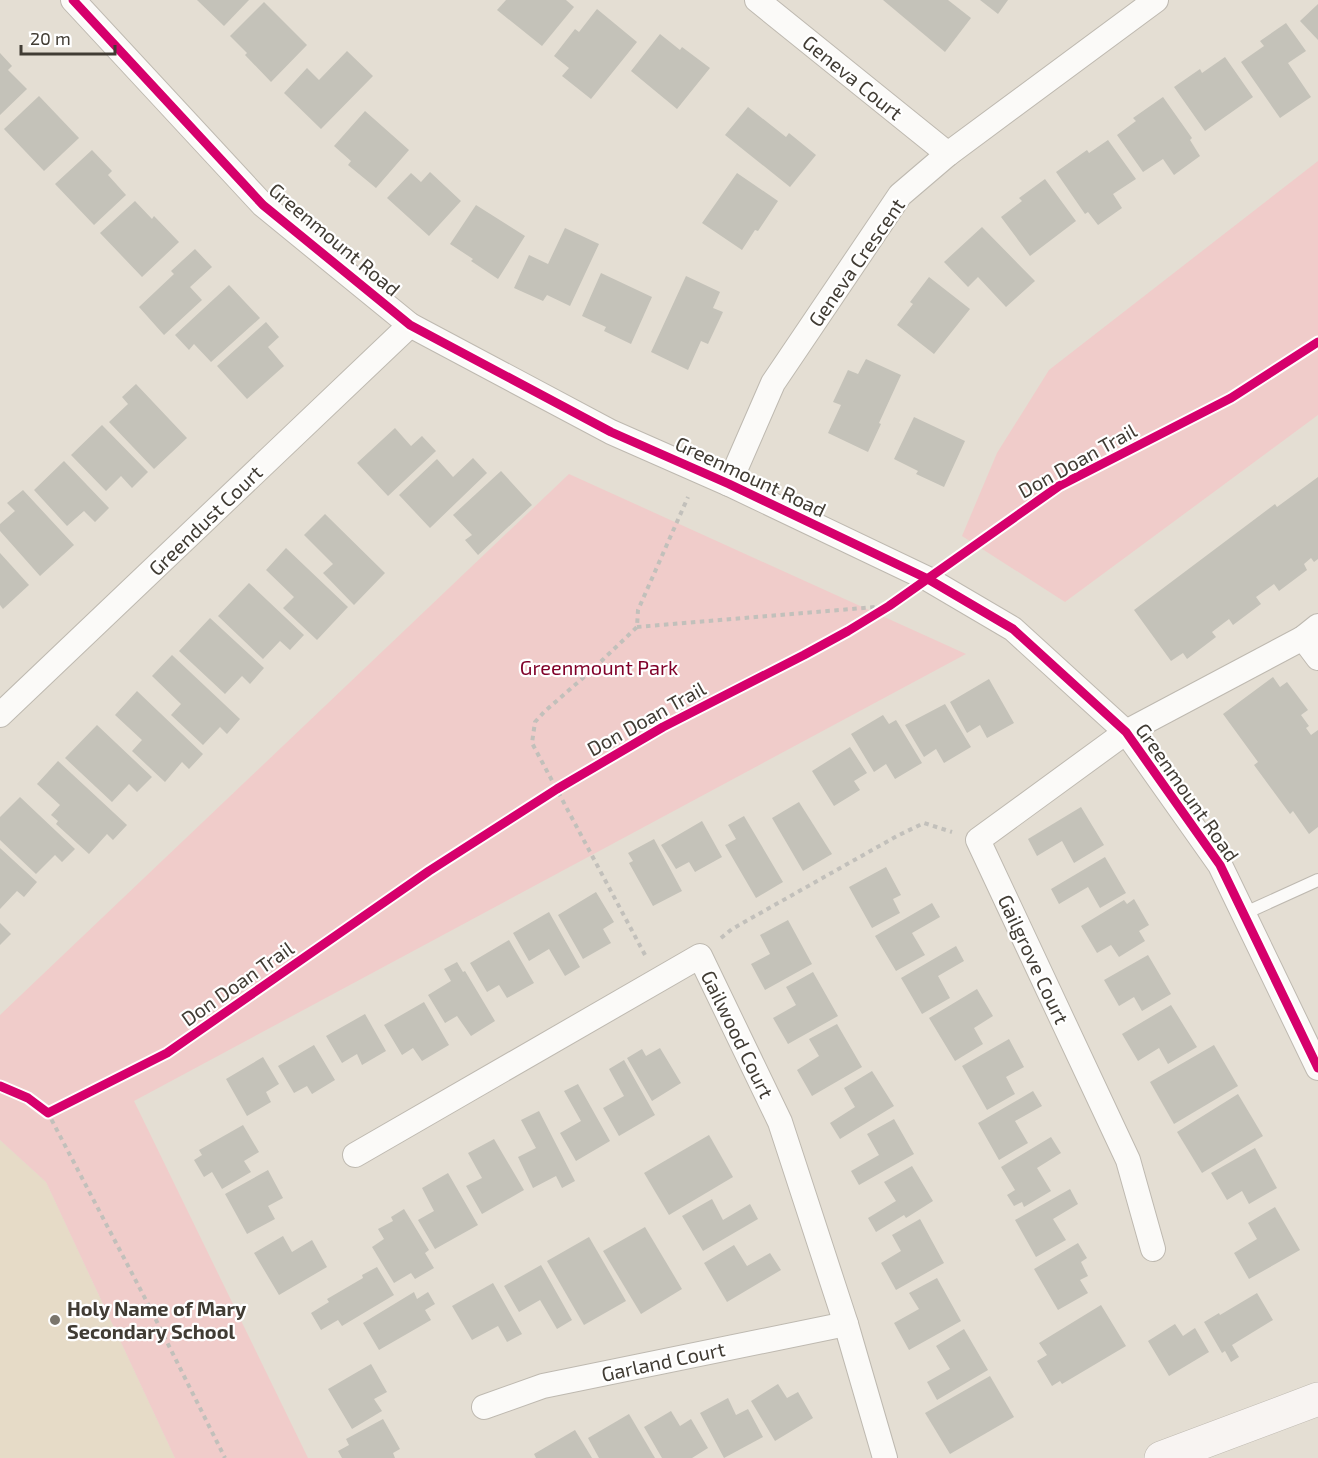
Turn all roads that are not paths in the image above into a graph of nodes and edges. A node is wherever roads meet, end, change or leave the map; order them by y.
1 (73, 0) edge
2 (757, 0) edge
3 (1156, 0) edge
4 (948, 154) junction
5 (410, 325) junction
6 (729, 484) junction
7 (1310, 632) edge
8 (1318, 658) edge
9 (4, 703) edge
10 (1126, 732) junction
11 (1318, 880) edge
12 (1244, 914) junction
13 (1318, 1068) edge
14 (355, 1155) dead end
15 (1153, 1249) dead end
16 (846, 1324) junction
17 (1318, 1399) edge
18 (484, 1407) dead end
19 (885, 1458) edge
20 (1161, 1458) edge

1 - 5 street, Greenmount Road
2 - 4 street, Geneva Court
3 - 4 street, Geneva Crescent
4 - 6 street, Geneva Crescent
5 - 6 street, Greenmount Road
5 - 9 street, Greendust Court
6 - 10 street, Greenmount Road
7 - 8 street
7 - 10 street
10 - 12 street, Greenmount Road
10 - 15 street, Gailgrove Court
11 - 12 lane
12 - 13 street, Greenmount Road
14 - 16 street, Gailwood Court
16 - 18 street, Garland Court
16 - 19 street, Gailwood Court
17 - 20 street

